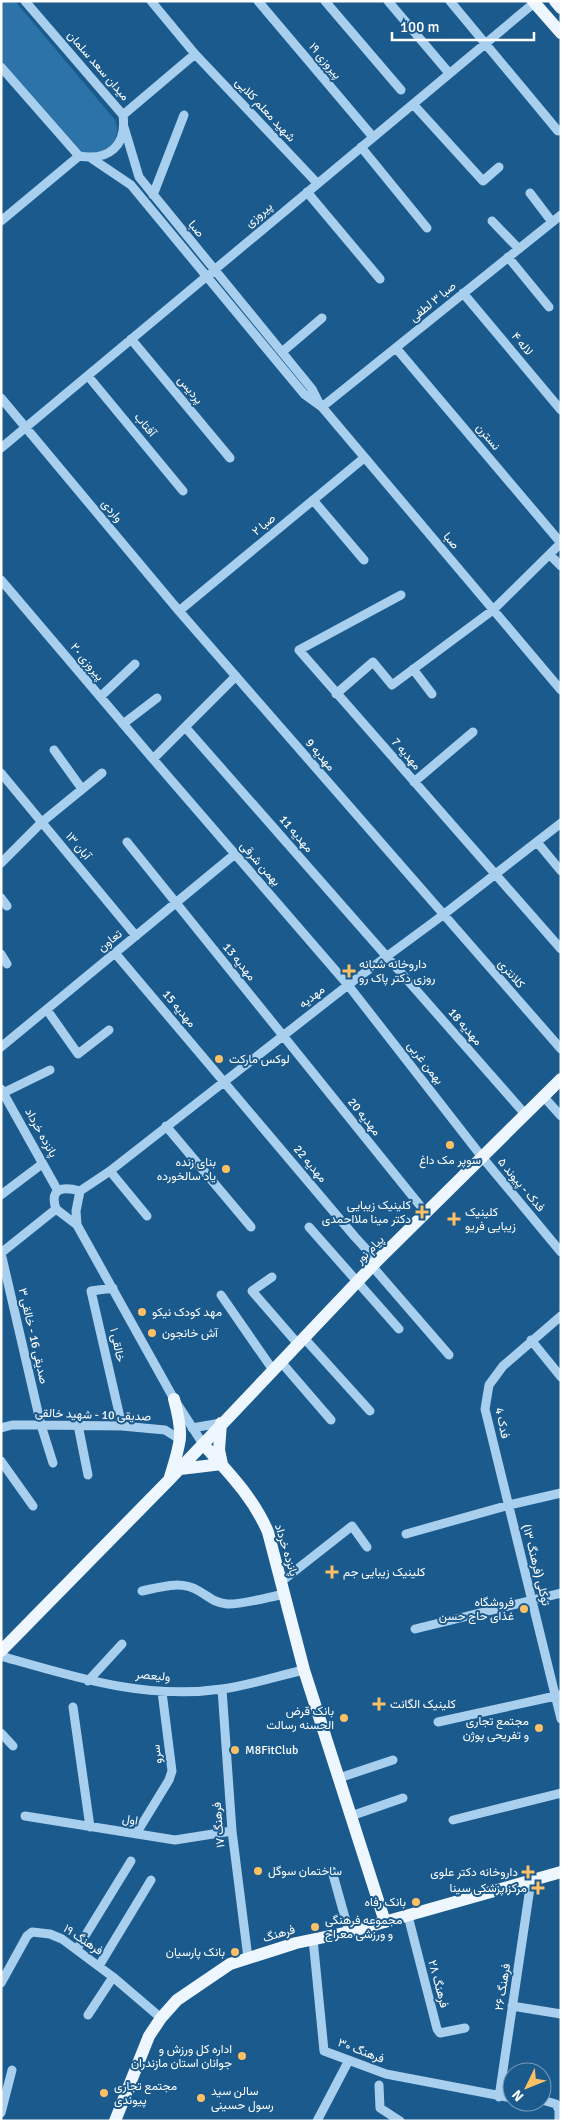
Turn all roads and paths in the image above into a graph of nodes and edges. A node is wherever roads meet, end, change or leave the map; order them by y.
1 (25, 1) edge
2 (151, 1) edge
3 (258, 1) edge
4 (325, 1) edge
5 (388, 1) edge
6 (450, 1) edge
7 (554, 1) edge
8 (533, 2) edge
9 (561, 8) edge
10 (561, 33) edge
11 (484, 44) junction
12 (195, 54) junction
13 (1, 67) edge
14 (449, 73) junction
15 (401, 90) dead end
16 (413, 104) junction
17 (123, 115) junction
18 (184, 115) dead end
19 (124, 127) junction
20 (558, 131) dead end
21 (373, 137) junction
22 (361, 147) junction
23 (79, 156) junction
24 (92, 158) junction
25 (499, 167) dead end
26 (317, 183) junction
27 (307, 192) junction
28 (530, 193) dead end
29 (153, 195) junction
30 (561, 215) edge
31 (1, 221) edge
32 (492, 221) dead end
33 (552, 222) junction
34 (427, 228) dead end
35 (519, 249) junction
36 (508, 257) junction
37 (213, 270) junction
38 (206, 276) junction
39 (380, 279) dead end
40 (464, 293) junction
41 (549, 307) dead end
42 (322, 318) dead end
43 (131, 339) junction
44 (396, 348) junction
45 (282, 352) junction
46 (88, 376) junction
47 (1, 398) edge
48 (322, 408) junction
49 (561, 410) edge
50 (25, 428) junction
51 (1, 448) edge
52 (230, 458) dead end
53 (364, 458) junction
54 (183, 491) dead end
55 (313, 500) junction
56 (561, 543) edge
57 (550, 555) junction
58 (364, 560) dead end
59 (561, 566) edge
60 (1, 580) edge
61 (401, 595) dead end
62 (493, 610) junction
63 (179, 611) junction
64 (135, 664) dead end
65 (413, 670) junction
66 (236, 676) junction
67 (561, 690) edge
68 (336, 694) junction
69 (432, 694) dead end
70 (100, 696) junction
71 (157, 698) dead end
72 (123, 724) junction
73 (186, 728) junction
74 (473, 732) dead end
75 (54, 750) dead end
76 (153, 759) junction
77 (1, 773) edge
78 (102, 773) dead end
79 (414, 782) junction
80 (82, 789) junction
81 (42, 822) junction
82 (561, 823) edge
83 (127, 842) dead end
84 (537, 842) junction
85 (235, 854) junction
86 (1, 862) edge
87 (561, 871) edge
88 (495, 875) junction
89 (176, 903) junction
90 (443, 916) junction
91 (136, 936) junction
92 (561, 949) edge
93 (115, 953) junction
94 (1, 954) edge
95 (386, 957) junction
96 (6, 964) dead end
97 (348, 985) junction
98 (47, 1010) junction
99 (109, 1030) dead end
100 (282, 1036) junction
101 (1, 1047) edge
102 (561, 1049) edge
103 (50, 1070) dead end
104 (561, 1079) edge
105 (224, 1082) junction
106 (2, 1091) edge
107 (543, 1096) junction
108 (525, 1114) junction
109 (561, 1116) edge
110 (166, 1126) junction
111 (482, 1157) junction
112 (42, 1164) junction
113 (110, 1171) junction
114 (58, 1191) junction
115 (80, 1191) junction
116 (1, 1195) edge
117 (56, 1209) junction
118 (426, 1213) junction
119 (147, 1216) dead end
120 (77, 1225) junction
121 (251, 1227) dead end
122 (309, 1227) dead end
123 (561, 1252) edge
124 (1, 1253) edge
125 (375, 1264) junction
126 (272, 1276) dead end
127 (357, 1283) junction
128 (113, 1288) junction
129 (222, 1295) dead end
130 (561, 1316) edge
131 (398, 1329) dead end
132 (532, 1340) junction
133 (301, 1341) junction
134 (449, 1356) dead end
135 (277, 1366) junction
136 (561, 1377) edge
137 (174, 1399) junction
138 (370, 1411) dead end
139 (331, 1420) dead end
140 (221, 1424) junction
141 (41, 1425) junction
142 (78, 1426) junction
143 (122, 1426) junction
144 (1, 1428) edge
145 (192, 1428) junction
146 (182, 1440) junction
147 (202, 1444) junction
148 (1, 1461) edge
149 (53, 1463) dead end
150 (222, 1464) junction
151 (180, 1469) junction
152 (88, 1475) dead end
153 (170, 1479) junction
154 (561, 1493) edge
155 (509, 1505) junction
156 (33, 1506) dead end
157 (406, 1534) dead end
158 (367, 1547) dead end
159 (282, 1581) junction
160 (142, 1591) dead end
161 (561, 1593) edge
162 (285, 1594) junction
163 (532, 1600) junction
164 (415, 1629) dead end
165 (122, 1644) dead end
166 (1, 1651) edge
167 (1, 1656) edge
168 (304, 1670) junction
169 (88, 1681) junction
170 (222, 1689) junction
171 (162, 1692) junction
172 (558, 1695) edge
173 (74, 1707) dead end
174 (561, 1719) edge
175 (438, 1722) dead end
176 (1, 1733) edge
177 (13, 1746) dead end
178 (393, 1760) dead end
179 (339, 1778) junction
180 (561, 1793) edge
181 (404, 1798) dead end
182 (24, 1816) dead end
183 (351, 1816) junction
184 (453, 1820) dead end
185 (90, 1827) junction
186 (232, 1831) junction
187 (136, 1834) junction
188 (131, 1861) dead end
189 (332, 1871) dead end
190 (561, 1872) edge
191 (151, 1880) dead end
192 (531, 1881) junction
193 (408, 1916) junction
194 (385, 1922) junction
195 (349, 1932) junction
196 (313, 1939) junction
197 (77, 1950) junction
198 (248, 1958) junction
199 (99, 1966) junction
200 (113, 1977) junction
201 (1, 1983) edge
202 (512, 2006) junction
203 (561, 2014) edge
204 (88, 2015) dead end
205 (161, 2018) junction
206 (465, 2028) dead end
207 (349, 2060) junction
208 (12, 2070) dead end
209 (379, 2084) dead end
210 (499, 2096) junction
211 (502, 2096) edge
212 (552, 2103) edge
213 (1, 2113) edge
214 (115, 2121) edge
215 (317, 2121) edge
216 (400, 2121) edge
217 (559, 2121) edge

1 - 17 street, میدان سعد سلمان
2 - 12 street, شهید معلم کلایی
3 - 21 street, پیروزی ۱۹
4 - 15 street
5 - 14 street
6 - 11 street
7 - 9 main road
8 - 10 main road
8 - 11 street, پیروزی
11 - 14 street, پیروزی
11 - 20 street
12 - 17 street
12 - 26 street, شهید معلم کلایی
13 - 23 street
14 - 16 street, پیروزی
16 - 21 street, پیروزی
16 - 25 street
17 - 19 street, میدان سعد سلمان
18 - 29 street
19 - 24 street, میدان سعد سلمان
19 - 29 street, صبا
21 - 22 street, پیروزی
22 - 26 street, پیروزی
22 - 34 street
23 - 24 street
23 - 31 street
24 - 38 street, صبا
26 - 27 street, پیروزی
27 - 37 street, پیروزی
27 - 39 street
28 - 33 street
29 - 37 street, صبا
30 - 33 street, صبا ۳ لطفی
32 - 35 street
33 - 35 street, صبا ۳ لطفی
35 - 36 street, صبا ۳ لطفی
36 - 40 street, صبا ۳ لطفی
36 - 41 street
37 - 38 street, پیروزی
37 - 45 street, صبا
38 - 43 street, پیروزی
38 - 48 street, صبا
40 - 44 street, صبا ۳ لطفی
40 - 49 street, لاله ۴
42 - 45 street
43 - 46 street, پیروزی
43 - 52 street, پردیس
44 - 48 street, صبا ۳ لطفی
44 - 56 street, نسترن
45 - 48 street, صبا
46 - 50 street, پیروزی
46 - 54 street, آفتاب
47 - 50 street, واردی
48 - 53 street, صبا
50 - 51 street, پیروزی
50 - 63 street, واردی
53 - 55 street, صبا ۲
53 - 62 street, صبا
55 - 58 street
55 - 63 street, صبا ۲
56 - 57 street
57 - 59 street
57 - 62 street
60 - 70 street, پیروزی ٢٠
61 - 68 street, مهدیه 7
62 - 65 street
62 - 67 street, صبا
63 - 66 street, مهدیه 9
64 - 70 street
65 - 68 street
65 - 69 street
66 - 73 street
66 - 90 street, مهدیه 9
68 - 79 street, مهدیه 7
70 - 72 street, پیروزی ٢٠
71 - 72 street
72 - 76 street, پیروزی ٢٠
73 - 76 street
73 - 95 street, مهدیه 11
74 - 79 street
75 - 80 street
76 - 85 street, بهمن شرقی
77 - 81 street, ۱۳ آبان
78 - 80 street
79 - 88 street, مهدیه 7
80 - 81 street
81 - 86 street
81 - 91 street, ۱۳ آبان
82 - 84 street, مهدیه
83 - 89 street, مهدیه 13
84 - 87 street
84 - 88 street, مهدیه
85 - 89 street, تعاون
85 - 97 street, بهمن شرقی
88 - 90 street, مهدیه
88 - 92 street, مهدیه 7
89 - 91 street, تعاون
89 - 100 street, مهدیه 13
90 - 95 street, مهدیه
90 - 102 street, کلانتری
91 - 93 street, تعاون
93 - 98 street, تعاون
93 - 105 street, مهدیه 15
94 - 96 street
95 - 97 street, مهدیه
95 - 108 street, مهدیه 18
97 - 100 street, مهدیه
97 - 111 street, بهمن غربی
98 - 99 street
98 - 101 street, تعاون
100 - 105 street, مهدیه
100 - 118 street, مهدیه 20
103 - 106 street
104 - 107 main road, پیام نور
105 - 110 street, مهدیه
105 - 125 street, مهدیه 22
106 - 112 street, پانزده خرداد
107 - 108 main road, پیام نور
107 - 109 street
108 - 111 main road, پیام نور
110 - 113 street, مهدیه
110 - 121 street
111 - 118 main road, پیام نور
111 - 123 street, فدک - پیوند ۵
112 - 114 street, پانزده خرداد
112 - 116 street
113 - 115 street, مهدیه
113 - 119 street
114 - 115 street
114 - 117 street
115 - 120 street
117 - 120 street, پانزده خرداد
117 - 124 street
118 - 125 main road, پیام نور
120 - 128 street, پانزده خرداد
122 - 127 street
124 - 141 street, صدیقی 16 - خالقی ۳
125 - 127 main road, پیام نور
125 - 134 street, مهدیه 22
126 - 133 street
127 - 131 street
127 - 133 main road, پیام نور
128 - 137 street, پانزده خرداد
128 - 143 street, خالقی ١
129 - 135 street
130 - 132 street, فدک 4
132 - 136 street
132 - 155 street, فدک 4
133 - 135 main road, پیام نور
133 - 138 street
135 - 139 street
135 - 140 main road, پیام نور
137 - 145 street, پانزده خرداد
137 - 146 main road
140 - 145 street
140 - 147 main road, پیام نور
140 - 150 main road
141 - 142 street, صدیقی 10 - شهید خالقی
141 - 144 street, صدیقی 10 - شهید خالقی
141 - 149 street, صدیقی 16 - خالقی ۳
142 - 143 street, صدیقی 10 - شهید خالقی
142 - 152 street
143 - 146 street, صدیقی 10 - شهید خالقی
145 - 147 street, پانزده خرداد
146 - 153 main road
147 - 150 main road, پانزده خرداد
147 - 151 main road
148 - 156 street
150 - 151 main road
150 - 159 main road, پانزده خرداد
151 - 153 main road
153 - 166 main road
154 - 155 street
155 - 157 street
155 - 163 street, توکلی (فرهنگ ۱۳)
158 - 159 street
159 - 162 main road, پانزده خرداد
160 - 162 street
161 - 163 street
162 - 168 main road, پانزده خرداد
163 - 164 street
163 - 172 street, توکلی (فرهنگ ۱۳)
165 - 169 street
167 - 169 street, ولیعصر
168 - 170 street, ولیعصر
168 - 179 main road, پانزده خرداد
169 - 171 street, ولیعصر
170 - 171 street, ولیعصر
170 - 186 street, فرهنگ ۱۷
171 - 187 street, سرو
172 - 174 street, توکلی (فرهنگ ۱۳)
172 - 175 street
173 - 185 street
176 - 177 street
178 - 179 street
179 - 183 main road, پانزده خرداد
180 - 184 street
181 - 183 street
182 - 185 street, اول
183 - 194 main road, پانزده خرداد
185 - 187 street, اول
186 - 187 street, اول
186 - 198 street, فرهنگ ۱۷
188 - 197 street
189 - 195 street
190 - 192 main road, فرهنگ
191 - 199 street
192 - 193 main road, فرهنگ
192 - 202 street, فرهنگ ۲۶
193 - 194 main road, فرهنگ
193 - 206 street, فرهنگ ۲۸
194 - 195 main road, فرهنگ
195 - 196 main road, فرهنگ
196 - 198 main road, فرهنگ
196 - 207 street, فرهنگ ۳۰
197 - 199 street, فرهنگ ۱۹
197 - 201 street, فرهنگ ۱۹
198 - 205 main road, فرهنگ
199 - 200 street, فرهنگ ۱۹
200 - 204 street
200 - 205 street, فرهنگ ۱۹
202 - 203 street
202 - 210 street, فرهنگ ۲۶
205 - 214 main road, فرهنگ
207 - 210 street, فرهنگ ۳۰
207 - 215 street
208 - 213 street
209 - 216 street
210 - 211 street, فرهنگ ۳۰
212 - 217 street

